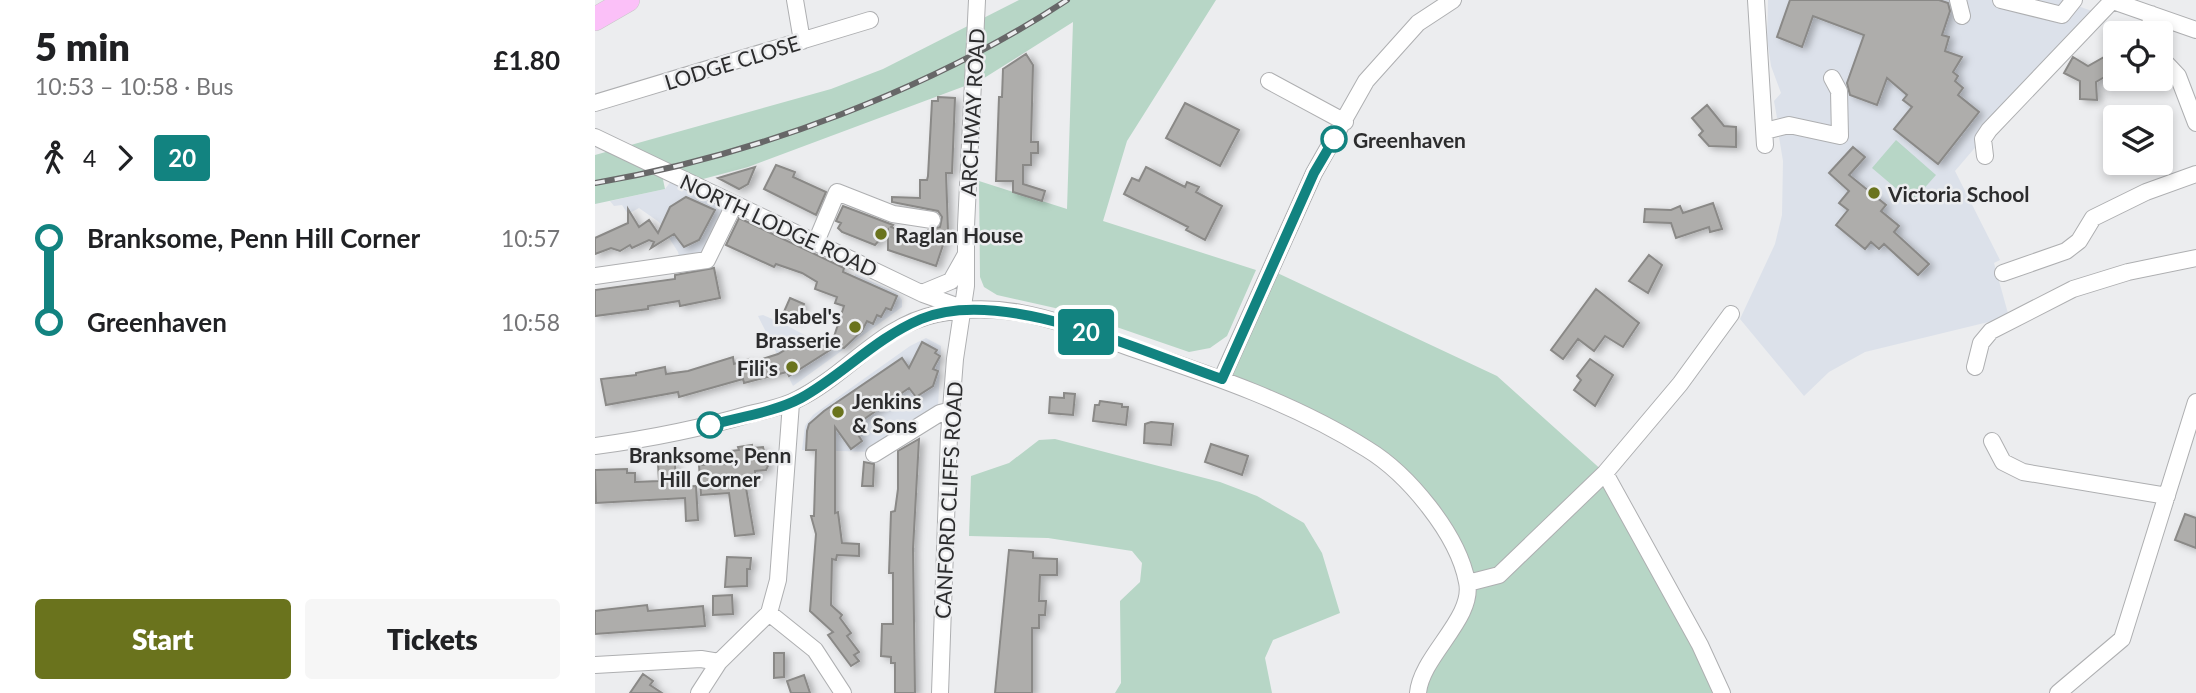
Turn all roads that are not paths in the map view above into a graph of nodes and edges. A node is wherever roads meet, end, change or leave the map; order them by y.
1 (628, 0) edge
2 (795, 0) edge
3 (977, 0) edge
4 (1453, 0) edge
5 (1756, 0) edge
6 (2001, 0) edge
7 (2074, 0) edge
8 (2114, 1) edge
9 (2151, 14) junction
10 (595, 19) edge
11 (870, 20) dead end
12 (2151, 21) edge
13 (2196, 30) edge
14 (802, 41) junction
15 (2173, 71) edge
16 (1832, 78) dead end
17 (1269, 81) dead end
18 (595, 103) edge
19 (1345, 122) junction
20 (2196, 122) edge
21 (595, 137) edge
22 (1985, 156) dead end
23 (2196, 174) edge
24 (734, 205) junction
25 (932, 220) dead end
26 (816, 242) junction
27 (965, 256) junction
28 (2196, 258) edge
29 (2003, 273) dead end
30 (595, 276) edge
31 (922, 292) junction
32 (964, 309) junction
33 (1731, 314) dead end
34 (1975, 367) dead end
35 (1222, 379) junction
36 (2196, 402) edge
37 (791, 403) junction
38 (953, 410) junction
39 (2192, 431) edge
40 (1992, 441) dead end
41 (595, 446) edge
42 (874, 454) dead end
43 (1605, 473) junction
44 (2167, 495) junction
45 (1468, 583) junction
46 (769, 613) junction
47 (719, 662) junction
48 (595, 664) edge
49 (699, 693) edge
50 (843, 693) edge
51 (940, 693) edge
52 (1418, 693) edge
53 (1721, 693) edge
54 (2058, 693) edge

1 - 10 highway
2 - 14 street
3 - 27 street, ARCHWAY ROAD
4 - 19 street
5 - 16 street
6 - 7 street
8 - 9 street
8 - 22 street
9 - 12 street
9 - 13 street
11 - 14 street, LODGE CLOSE
14 - 18 street, LODGE CLOSE
15 - 20 street
17 - 19 street
19 - 35 street
21 - 24 street, NORTH LODGE ROAD
23 - 29 street
24 - 26 street, NORTH LODGE ROAD
24 - 30 street
25 - 26 street
26 - 31 street, NORTH LODGE ROAD
27 - 31 street
27 - 32 street, ARCHWAY ROAD
28 - 34 street
31 - 32 street, NORTH LODGE ROAD
32 - 35 street
32 - 37 street
32 - 38 street, CANFORD CLIFFS ROAD
33 - 43 street
35 - 45 street
36 - 39 street
37 - 41 street
37 - 46 street
38 - 42 street
38 - 51 street, CANFORD CLIFFS ROAD
39 - 44 street
40 - 44 street
43 - 45 street
43 - 53 street
44 - 54 street
45 - 52 street
46 - 47 street
46 - 50 street
47 - 48 street
47 - 49 street

